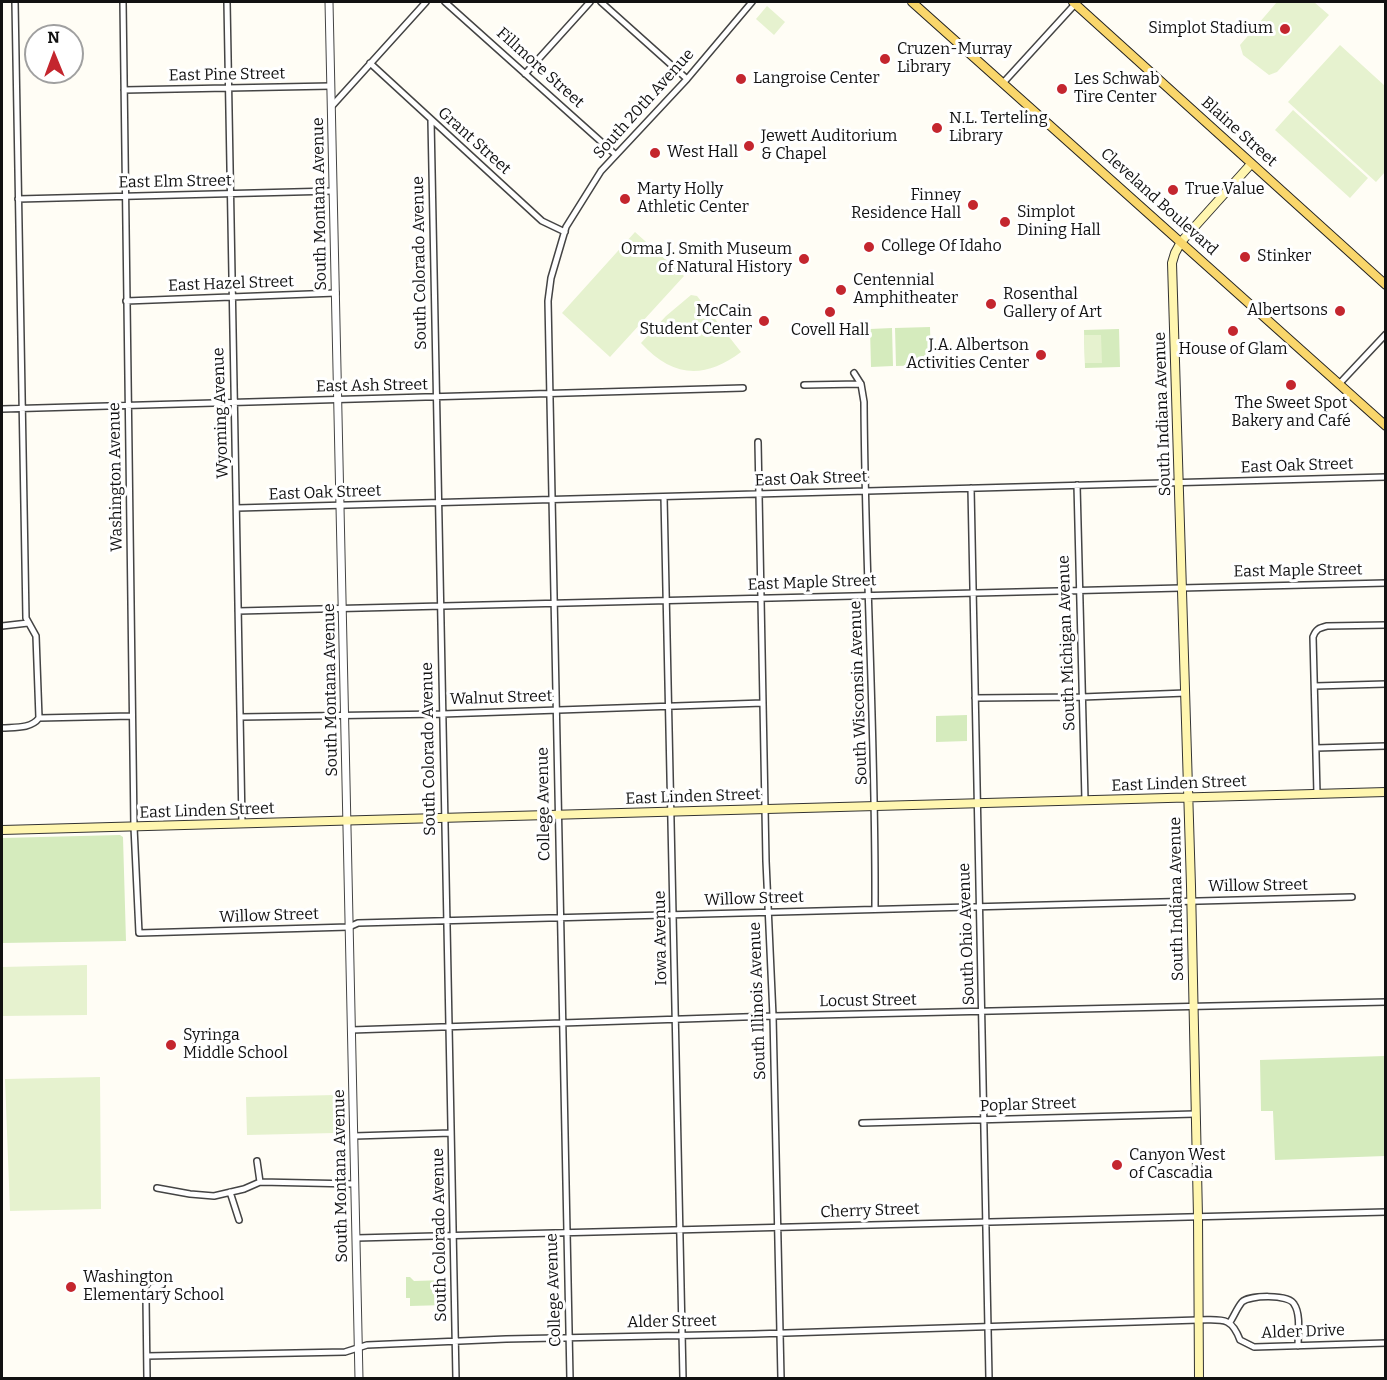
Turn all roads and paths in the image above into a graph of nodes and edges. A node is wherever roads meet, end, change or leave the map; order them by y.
1 (15, 2) edge
2 (123, 2) edge
3 (227, 2) edge
4 (329, 2) edge
5 (426, 2) edge
6 (446, 2) edge
7 (590, 2) edge
8 (601, 2) edge
9 (752, 2) edge
10 (915, 2) edge
11 (1075, 2) edge
12 (370, 63) junction
13 (525, 74) junction
14 (687, 79) junction
15 (1003, 83) junction
16 (331, 86) junction
17 (228, 88) junction
18 (124, 90) junction
19 (332, 106) junction
20 (431, 120) junction
21 (616, 155) junction
22 (1251, 164) junction
23 (333, 192) junction
24 (230, 194) junction
25 (126, 196) junction
26 (18, 199) junction
27 (565, 232) junction
28 (1181, 242) junction
29 (1386, 285) edge
30 (336, 293) junction
31 (231, 297) junction
32 (126, 301) junction
33 (1386, 334) edge
34 (854, 373) dead end
35 (1340, 383) junction
36 (861, 384) junction
37 (804, 385) dead end
38 (743, 388) dead end
39 (551, 394) junction
40 (436, 398) junction
41 (338, 400) junction
42 (234, 403) junction
43 (129, 405) junction
44 (2, 409) edge
45 (22, 409) junction
46 (1386, 426) edge
47 (758, 442) dead end
48 (1386, 477) edge
49 (1178, 483) junction
50 (1077, 486) junction
51 (971, 488) junction
52 (866, 491) junction
53 (759, 494) junction
54 (664, 497) junction
55 (552, 500) junction
56 (438, 503) junction
57 (340, 506) junction
58 (237, 508) junction
59 (1386, 583) edge
60 (1182, 587) junction
61 (1079, 590) junction
62 (973, 592) junction
63 (869, 595) junction
64 (761, 598) junction
65 (668, 600) junction
66 (554, 603) junction
67 (440, 606) junction
68 (342, 609) junction
69 (238, 611) junction
70 (28, 623) junction
71 (1386, 625) edge
72 (2, 626) edge
73 (1386, 684) edge
74 (1315, 686) junction
75 (1186, 693) junction
76 (1083, 697) junction
77 (975, 698) junction
78 (763, 703) junction
79 (670, 705) junction
80 (556, 709) junction
81 (442, 714) junction
82 (345, 715) junction
83 (132, 716) junction
84 (240, 717) junction
85 (38, 720) junction
86 (2, 728) edge
87 (1386, 746) edge
88 (1316, 748) junction
89 (1386, 792) edge
90 (1317, 794) junction
91 (1188, 797) junction
92 (1085, 800) junction
93 (977, 803) junction
94 (876, 806) junction
95 (766, 809) junction
96 (672, 811) junction
97 (558, 814) junction
98 (444, 818) junction
99 (347, 821) junction
100 (242, 823) junction
101 (134, 827) junction
102 (2, 831) edge
103 (1352, 897) dead end
104 (1191, 901) junction
105 (980, 906) junction
106 (875, 909) junction
107 (769, 912) junction
108 (674, 915) junction
109 (560, 917) junction
110 (446, 920) junction
111 (349, 927) junction
112 (158, 933) joint
113 (1386, 1002) edge
114 (1193, 1007) junction
115 (983, 1012) junction
116 (773, 1016) junction
117 (676, 1019) junction
118 (561, 1023) junction
119 (448, 1026) junction
120 (351, 1030) junction
121 (1195, 1114) junction
122 (984, 1120) junction
123 (862, 1123) dead end
124 (451, 1133) junction
125 (354, 1136) junction
126 (257, 1161) dead end
127 (260, 1182) junction
128 (355, 1184) junction
129 (157, 1188) dead end
130 (230, 1192) junction
131 (1386, 1212) edge
132 (1198, 1217) junction
133 (240, 1220) dead end
134 (986, 1222) junction
135 (778, 1228) junction
136 (680, 1230) junction
137 (565, 1233) junction
138 (453, 1235) junction
139 (356, 1238) junction
140 (162, 1285) dead end
141 (1198, 1320) junction
142 (1230, 1322) junction
143 (988, 1326) junction
144 (781, 1332) junction
145 (682, 1335) junction
146 (568, 1338) junction
147 (455, 1342) junction
148 (1386, 1343) edge
149 (1298, 1346) junction
150 (358, 1348) junction
151 (147, 1356) junction
152 (147, 1378) edge
153 (359, 1378) edge
154 (456, 1378) edge
155 (570, 1378) edge
156 (682, 1378) edge
157 (781, 1378) edge
158 (989, 1378) edge
159 (1199, 1378) edge

1 - 26 street
2 - 18 street, Washington Avenue
3 - 17 street, Wyoming Avenue
4 - 16 street, South Montana Avenue
5 - 12 street
6 - 13 street, Fillmore Street
7 - 13 street
8 - 14 street
9 - 14 street, South 20th Avenue
10 - 15 main road, Cleveland Boulevard
11 - 15 street
11 - 22 main road, Blaine Street
12 - 19 street
12 - 20 street, Grant Street
13 - 21 street, Fillmore Street
14 - 21 street, South 20th Avenue
15 - 28 main road, Cleveland Boulevard
16 - 17 street, East Pine Street
16 - 19 street, South Montana Avenue
17 - 18 street, East Pine Street
17 - 24 street, Wyoming Avenue
18 - 25 street, Washington Avenue
19 - 23 street, South Montana Avenue
20 - 27 street, Grant Street
20 - 40 street, South Colorado Avenue
21 - 27 street, South 20th Avenue
22 - 28 main road
22 - 29 main road, Blaine Street
23 - 24 street, East Elm Street
23 - 30 street, South Montana Avenue
24 - 25 street, East Elm Street
24 - 31 street, Wyoming Avenue
25 - 26 street, East Elm Street
25 - 32 street, Washington Avenue
26 - 45 street
27 - 39 street, College Avenue
28 - 35 main road, Cleveland Boulevard
28 - 49 main road, South Indiana Avenue
30 - 31 street, East Hazel Street
30 - 41 street, South Montana Avenue
31 - 32 street, East Hazel Street
31 - 42 street, Wyoming Avenue
32 - 43 street, Washington Avenue
33 - 35 street
34 - 36 street
35 - 46 main road, Cleveland Boulevard
36 - 37 street
36 - 52 street, South Wisconsin Avenue
38 - 39 street, East Ash Street
39 - 40 street, East Ash Street
39 - 55 street, College Avenue
40 - 41 street, East Ash Street
40 - 56 street, South Colorado Avenue
41 - 42 street, East Ash Street
41 - 57 street, South Montana Avenue
42 - 43 street, East Ash Street
42 - 58 street, Wyoming Avenue
43 - 45 street, East Ash Street
43 - 83 street, Washington Avenue
44 - 45 street, East Ash Street
45 - 70 street
47 - 53 street, South Illinois Avenue
48 - 49 street, East Oak Street
49 - 50 street, East Oak Street
49 - 60 main road, South Indiana Avenue
50 - 51 street, East Oak Street
50 - 61 street, South Michigan Avenue
51 - 52 street, East Oak Street
51 - 62 street, South Ohio Avenue
52 - 53 street, East Oak Street
52 - 63 street, South Wisconsin Avenue
53 - 54 street, East Oak Street
53 - 64 street, South Illinois Avenue
54 - 55 street, East Oak Street
54 - 65 street, Iowa Avenue
55 - 56 street, East Oak Street
55 - 66 street, College Avenue
56 - 57 street, East Oak Street
56 - 67 street, South Colorado Avenue
57 - 58 street, East Oak Street
57 - 68 street, South Montana Avenue
58 - 69 street, Wyoming Avenue
59 - 60 street, East Maple Street
60 - 61 street, East Maple Street
60 - 75 main road, South Indiana Avenue
61 - 62 street, East Maple Street
61 - 76 street, South Michigan Avenue
62 - 63 street, East Maple Street
62 - 77 street, South Ohio Avenue
63 - 64 street, East Maple Street
63 - 94 street, South Wisconsin Avenue
64 - 65 street, East Maple Street
64 - 78 street, South Illinois Avenue
65 - 66 street, East Maple Street
65 - 79 street, Iowa Avenue
66 - 67 street, East Maple Street
66 - 80 street, College Avenue
67 - 68 street, East Maple Street
67 - 81 street, South Colorado Avenue
68 - 69 street, East Maple Street
68 - 82 street, South Montana Avenue
69 - 84 street, Wyoming Avenue
70 - 72 street
70 - 85 street
71 - 74 street
73 - 74 street
74 - 88 street
75 - 76 street
75 - 91 main road, South Indiana Avenue
76 - 77 street
76 - 92 street, South Michigan Avenue
77 - 93 street, South Ohio Avenue
78 - 79 street, Walnut Street
78 - 95 street, South Illinois Avenue
79 - 80 street, Walnut Street
79 - 96 street, Iowa Avenue
80 - 81 street, Walnut Street
80 - 97 street, College Avenue
81 - 82 street, Walnut Street
81 - 98 street, South Colorado Avenue
82 - 84 street, Walnut Street
82 - 99 street, South Montana Avenue
83 - 85 street
83 - 101 street, Washington Avenue
84 - 100 street, Wyoming Avenue
85 - 86 street
87 - 88 street
88 - 90 street
89 - 90 main road, East Linden Street
90 - 91 main road, East Linden Street
91 - 92 main road, East Linden Street
91 - 104 main road, South Indiana Avenue
92 - 93 main road, East Linden Street
93 - 94 main road, East Linden Street
93 - 105 street, South Ohio Avenue
94 - 95 main road, East Linden Street
94 - 106 street, South Wisconsin Avenue
95 - 96 main road, East Linden Street
95 - 107 street, South Illinois Avenue
96 - 97 main road, East Linden Street
96 - 108 street, Iowa Avenue
97 - 98 main road, East Linden Street
97 - 109 street, College Avenue
98 - 99 main road, East Linden Street
98 - 110 street, South Colorado Avenue
99 - 100 main road, East Linden Street
99 - 111 street, South Montana Avenue
100 - 101 main road, East Linden Street
101 - 102 main road, East Linden Street
101 - 112 street, Washington Avenue
103 - 104 street, Willow Street
104 - 105 street, Willow Street
104 - 114 main road, South Indiana Avenue
105 - 106 street, Willow Street
105 - 115 street, South Ohio Avenue
106 - 107 street, Willow Street
107 - 108 street, Willow Street
107 - 116 street, South Illinois Avenue
108 - 109 street, Willow Street
108 - 117 street, Iowa Avenue
109 - 110 street, Willow Street
109 - 118 street, College Avenue
110 - 111 street, Willow Street
110 - 119 street, South Colorado Avenue
111 - 112 street, Willow Street
111 - 120 street, South Montana Avenue
113 - 114 street, Locust Street
114 - 115 street, Locust Street
114 - 121 main road, South Indiana Avenue
115 - 116 street, Locust Street
115 - 122 street, South Ohio Avenue
116 - 117 street, Locust Street
116 - 135 street, South Illinois Avenue
117 - 118 street, Locust Street
117 - 136 street, Iowa Avenue
118 - 119 street, Locust Street
118 - 137 street, College Avenue
119 - 120 street, Locust Street
119 - 124 street, South Colorado Avenue
120 - 125 street, South Montana Avenue
121 - 122 street, Poplar Street
121 - 132 main road, South Indiana Avenue
122 - 123 street, Poplar Street
122 - 134 street, South Ohio Avenue
124 - 125 street
124 - 138 street, South Colorado Avenue
125 - 128 street, South Montana Avenue
126 - 127 street
127 - 128 street
127 - 130 street
128 - 139 street, South Montana Avenue
129 - 130 street
130 - 133 street
131 - 132 street, Cherry Street
132 - 134 street, Cherry Street
132 - 141 main road, South Indiana Avenue
134 - 135 street, Cherry Street
134 - 143 street, South Ohio Avenue
135 - 136 street, Cherry Street
135 - 144 street, South Illinois Avenue
136 - 137 street, Cherry Street
136 - 145 street, Iowa Avenue
137 - 138 street, Cherry Street
137 - 146 street, College Avenue
138 - 139 street, Cherry Street
138 - 147 street, South Colorado Avenue
139 - 150 street, South Montana Avenue
140 - 151 street
141 - 142 street
141 - 143 street, Alder Street
141 - 159 main road, South Indiana Avenue
142 - 149 street, Alder Drive
142 - 149 street
143 - 144 street, Alder Street
143 - 158 street, South Ohio Avenue
144 - 145 street, Alder Street
144 - 157 street, South Illinois Avenue
145 - 146 street, Alder Street
145 - 156 street, Iowa Avenue
146 - 147 street, Alder Street
146 - 155 street, College Avenue
147 - 150 street, Alder Street
147 - 154 street, South Colorado Avenue
148 - 149 street, Alder Drive
150 - 151 street, Alder Street
150 - 153 street, South Montana Avenue
151 - 152 street

